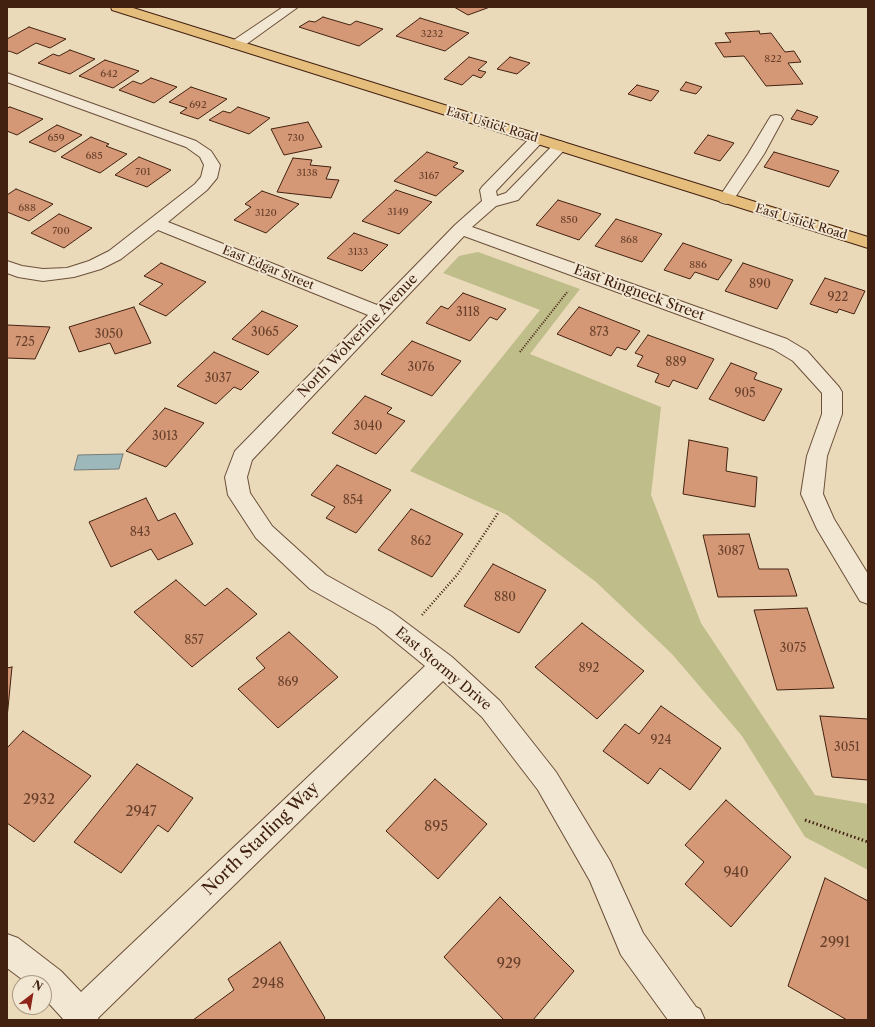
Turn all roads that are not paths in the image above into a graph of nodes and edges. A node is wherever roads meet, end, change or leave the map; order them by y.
1 (116, 7) edge
2 (292, 7) edge
3 (236, 45) junction
4 (7, 77) edge
5 (776, 119) dead end
6 (537, 139) junction
7 (560, 146) junction
8 (726, 198) junction
9 (490, 202) junction
10 (156, 223) junction
11 (461, 229) junction
12 (868, 243) edge
13 (7, 266) edge
14 (380, 313) junction
15 (236, 477) joint
16 (868, 594) edge
17 (443, 665) junction
18 (7, 949) edge
19 (82, 1017) edge
20 (689, 1020) edge

1 - 3 main road, East Ustick Road
2 - 3 street
3 - 6 main road, East Ustick Road
4 - 10 street
5 - 8 street
6 - 7 main road, East Ustick Road
6 - 9 street
7 - 8 main road, East Ustick Road
7 - 9 street
8 - 12 main road, East Ustick Road
9 - 11 street, North Wolverine Avenue
10 - 13 street
10 - 14 street, East Edgar Street
11 - 14 street, North Wolverine Avenue
11 - 16 street, East Ringneck Street
14 - 15 street, North Wolverine Avenue
15 - 17 street, East Stormy Drive
17 - 19 street, North Starling Way
17 - 20 street, East Stormy Drive
18 - 19 street

